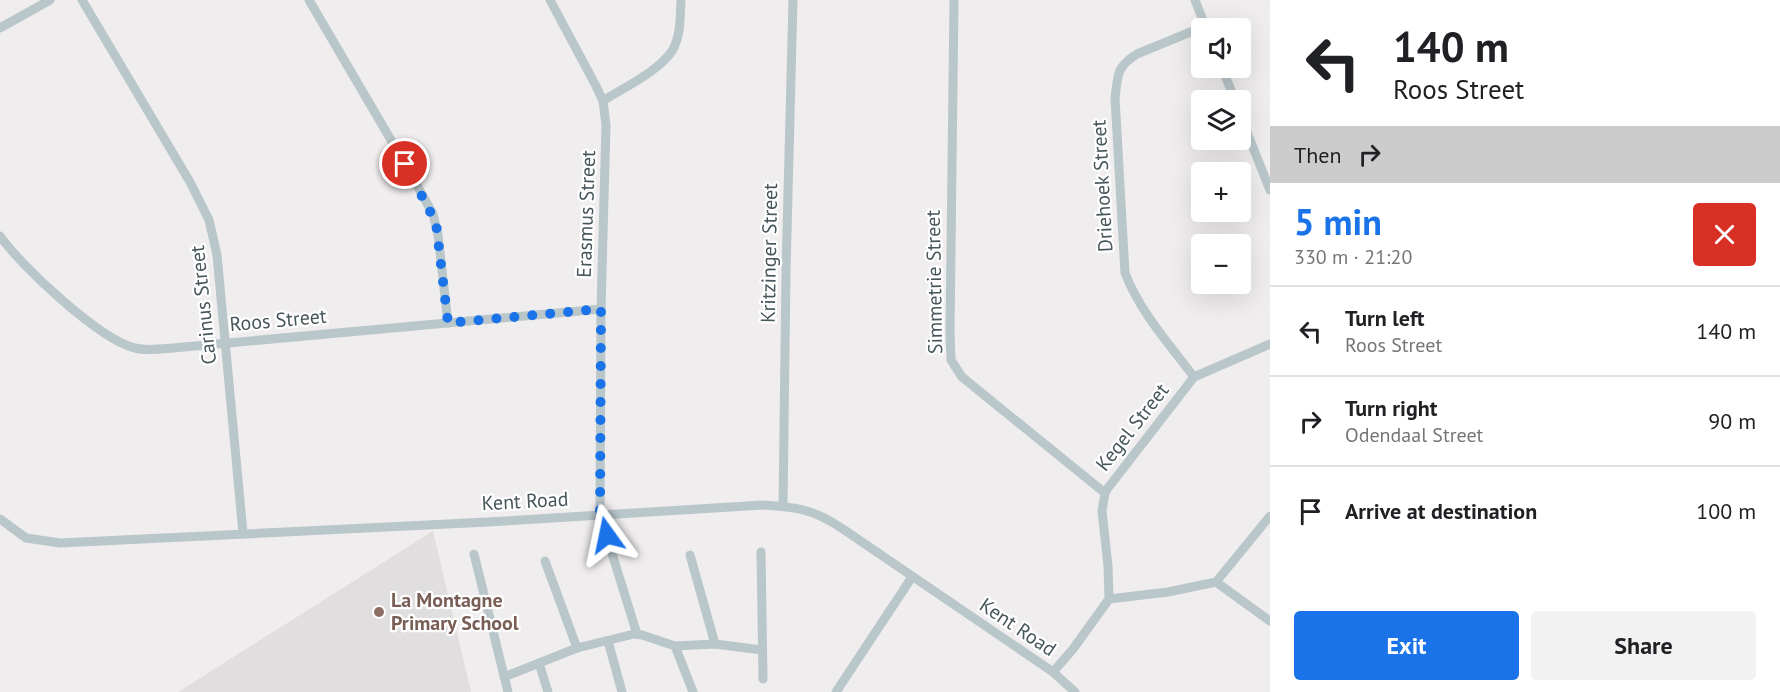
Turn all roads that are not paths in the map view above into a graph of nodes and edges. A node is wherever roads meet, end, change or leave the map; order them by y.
1 (50, 0) edge
2 (82, 0) edge
3 (309, 0) edge
4 (550, 0) edge
5 (681, 0) edge
6 (793, 0) edge
7 (954, 0) edge
8 (1195, 0) edge
9 (1202, 18) edge
10 (0, 28) edge
11 (1191, 33) edge
12 (603, 101) junction
13 (1251, 142) edge
14 (1270, 190) edge
15 (0, 236) edge
16 (601, 309) junction
17 (448, 323) junction
18 (226, 342) junction
19 (1270, 344) edge
20 (1194, 377) junction
21 (1105, 493) junction
22 (783, 506) junction
23 (600, 515) junction
24 (1270, 516) edge
25 (0, 519) edge
26 (243, 533) junction
27 (761, 552) dead end
28 (474, 554) dead end
29 (690, 555) dead end
30 (545, 561) dead end
31 (912, 578) junction
32 (1216, 582) junction
33 (1109, 599) junction
34 (1270, 621) edge
35 (637, 634) junction
36 (608, 641) junction
37 (715, 644) junction
38 (675, 646) junction
39 (577, 648) junction
40 (762, 650) junction
41 (539, 663) junction
42 (1053, 672) junction
43 (504, 677) junction
44 (763, 679) dead end
45 (508, 692) edge
46 (548, 692) edge
47 (622, 692) edge
48 (693, 692) edge
49 (836, 692) edge
50 (1075, 692) edge

1 - 10 street
2 - 18 street, Carinus Street
3 - 17 street
4 - 12 street, Erasmus Street
5 - 12 street
6 - 22 street, Kritzinger Street
7 - 21 street, Simmetrie Street
8 - 9 street
11 - 20 street, Driehoek Street
12 - 16 street, Erasmus Street
13 - 14 street
15 - 18 street, Roos Street
16 - 17 street, Roos Street
16 - 23 street, Erasmus Street
17 - 18 street, Roos Street
18 - 26 street, Carinus Street
19 - 20 street, Kegel Street
20 - 21 street, Kegel Street
21 - 33 street, Kegel Street
22 - 23 street, Kent Road
22 - 31 street, Kent Road
23 - 26 street, Kent Road
23 - 35 street, Erasmus Street
24 - 32 street
25 - 26 street, Kent Road
27 - 40 street
28 - 43 street
29 - 37 street
30 - 39 street
31 - 42 street, Kent Road
31 - 49 street
32 - 33 street
32 - 34 street
33 - 42 street
35 - 36 street
35 - 38 street
36 - 39 street
36 - 47 street
37 - 38 street
37 - 40 street
38 - 48 street
39 - 41 street
40 - 44 street
41 - 43 street
41 - 46 street
42 - 50 street, Kent Road
43 - 45 street

